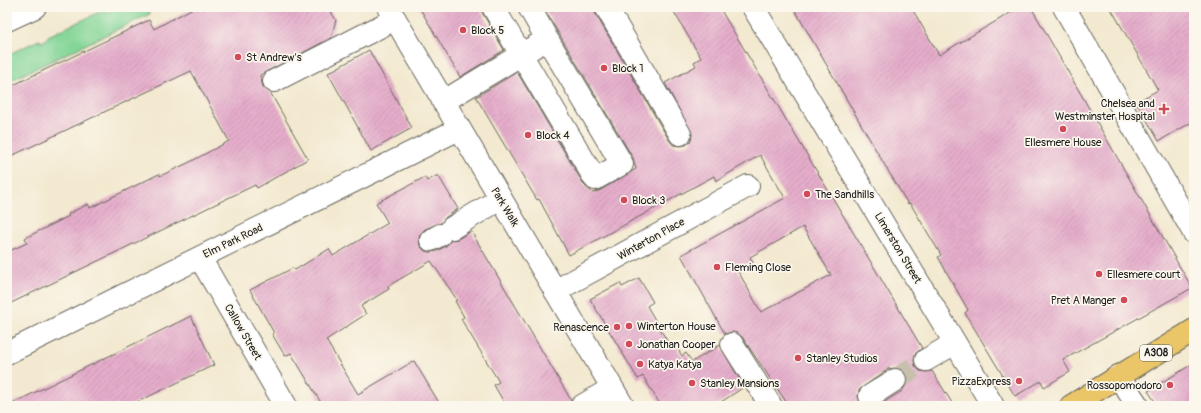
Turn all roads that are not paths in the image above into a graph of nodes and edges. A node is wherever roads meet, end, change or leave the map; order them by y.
1 (34, 7) edge
2 (493, 7) edge
3 (529, 7) edge
4 (606, 7) edge
5 (753, 7) edge
6 (1064, 7) edge
7 (391, 13) edge
8 (7, 20) edge
9 (548, 39) junction
10 (521, 55) junction
11 (274, 81) dead end
12 (443, 102) junction
13 (459, 129) junction
14 (680, 134) dead end
15 (748, 186) dead end
16 (500, 199) junction
17 (1194, 233) edge
18 (441, 234) dead end
19 (200, 258) junction
20 (555, 291) junction
21 (1194, 330) edge
22 (955, 343) junction
23 (732, 344) dead end
24 (7, 353) edge
25 (926, 360) tunnel mouth
26 (1118, 376) junction
27 (895, 380) tunnel mouth
28 (870, 396) dead end
29 (618, 397) edge
30 (286, 406) edge
31 (582, 406) edge
32 (771, 406) edge
33 (993, 406) edge
34 (1071, 406) edge
35 (1138, 406) edge

1 - 8 street
2 - 10 street
3 - 9 street
4 - 14 street
5 - 22 street, Limerston Street
6 - 17 street
7 - 11 street
7 - 12 street, Park Walk
9 - 10 street
9 - 10 street
10 - 12 street
12 - 13 street, Park Walk
13 - 16 street, Park Walk
13 - 19 street, Elm Park Road
15 - 20 street, Winterton Place
16 - 18 street
16 - 20 street, Park Walk
19 - 24 street, Elm Park Road
19 - 30 street, Callow Street
20 - 29 street, Park Walk
21 - 26 main road, A308
22 - 25 street
22 - 33 street, Limerston Street
23 - 32 street
26 - 34 main road, A308
26 - 35 street
27 - 28 street
29 - 31 street

